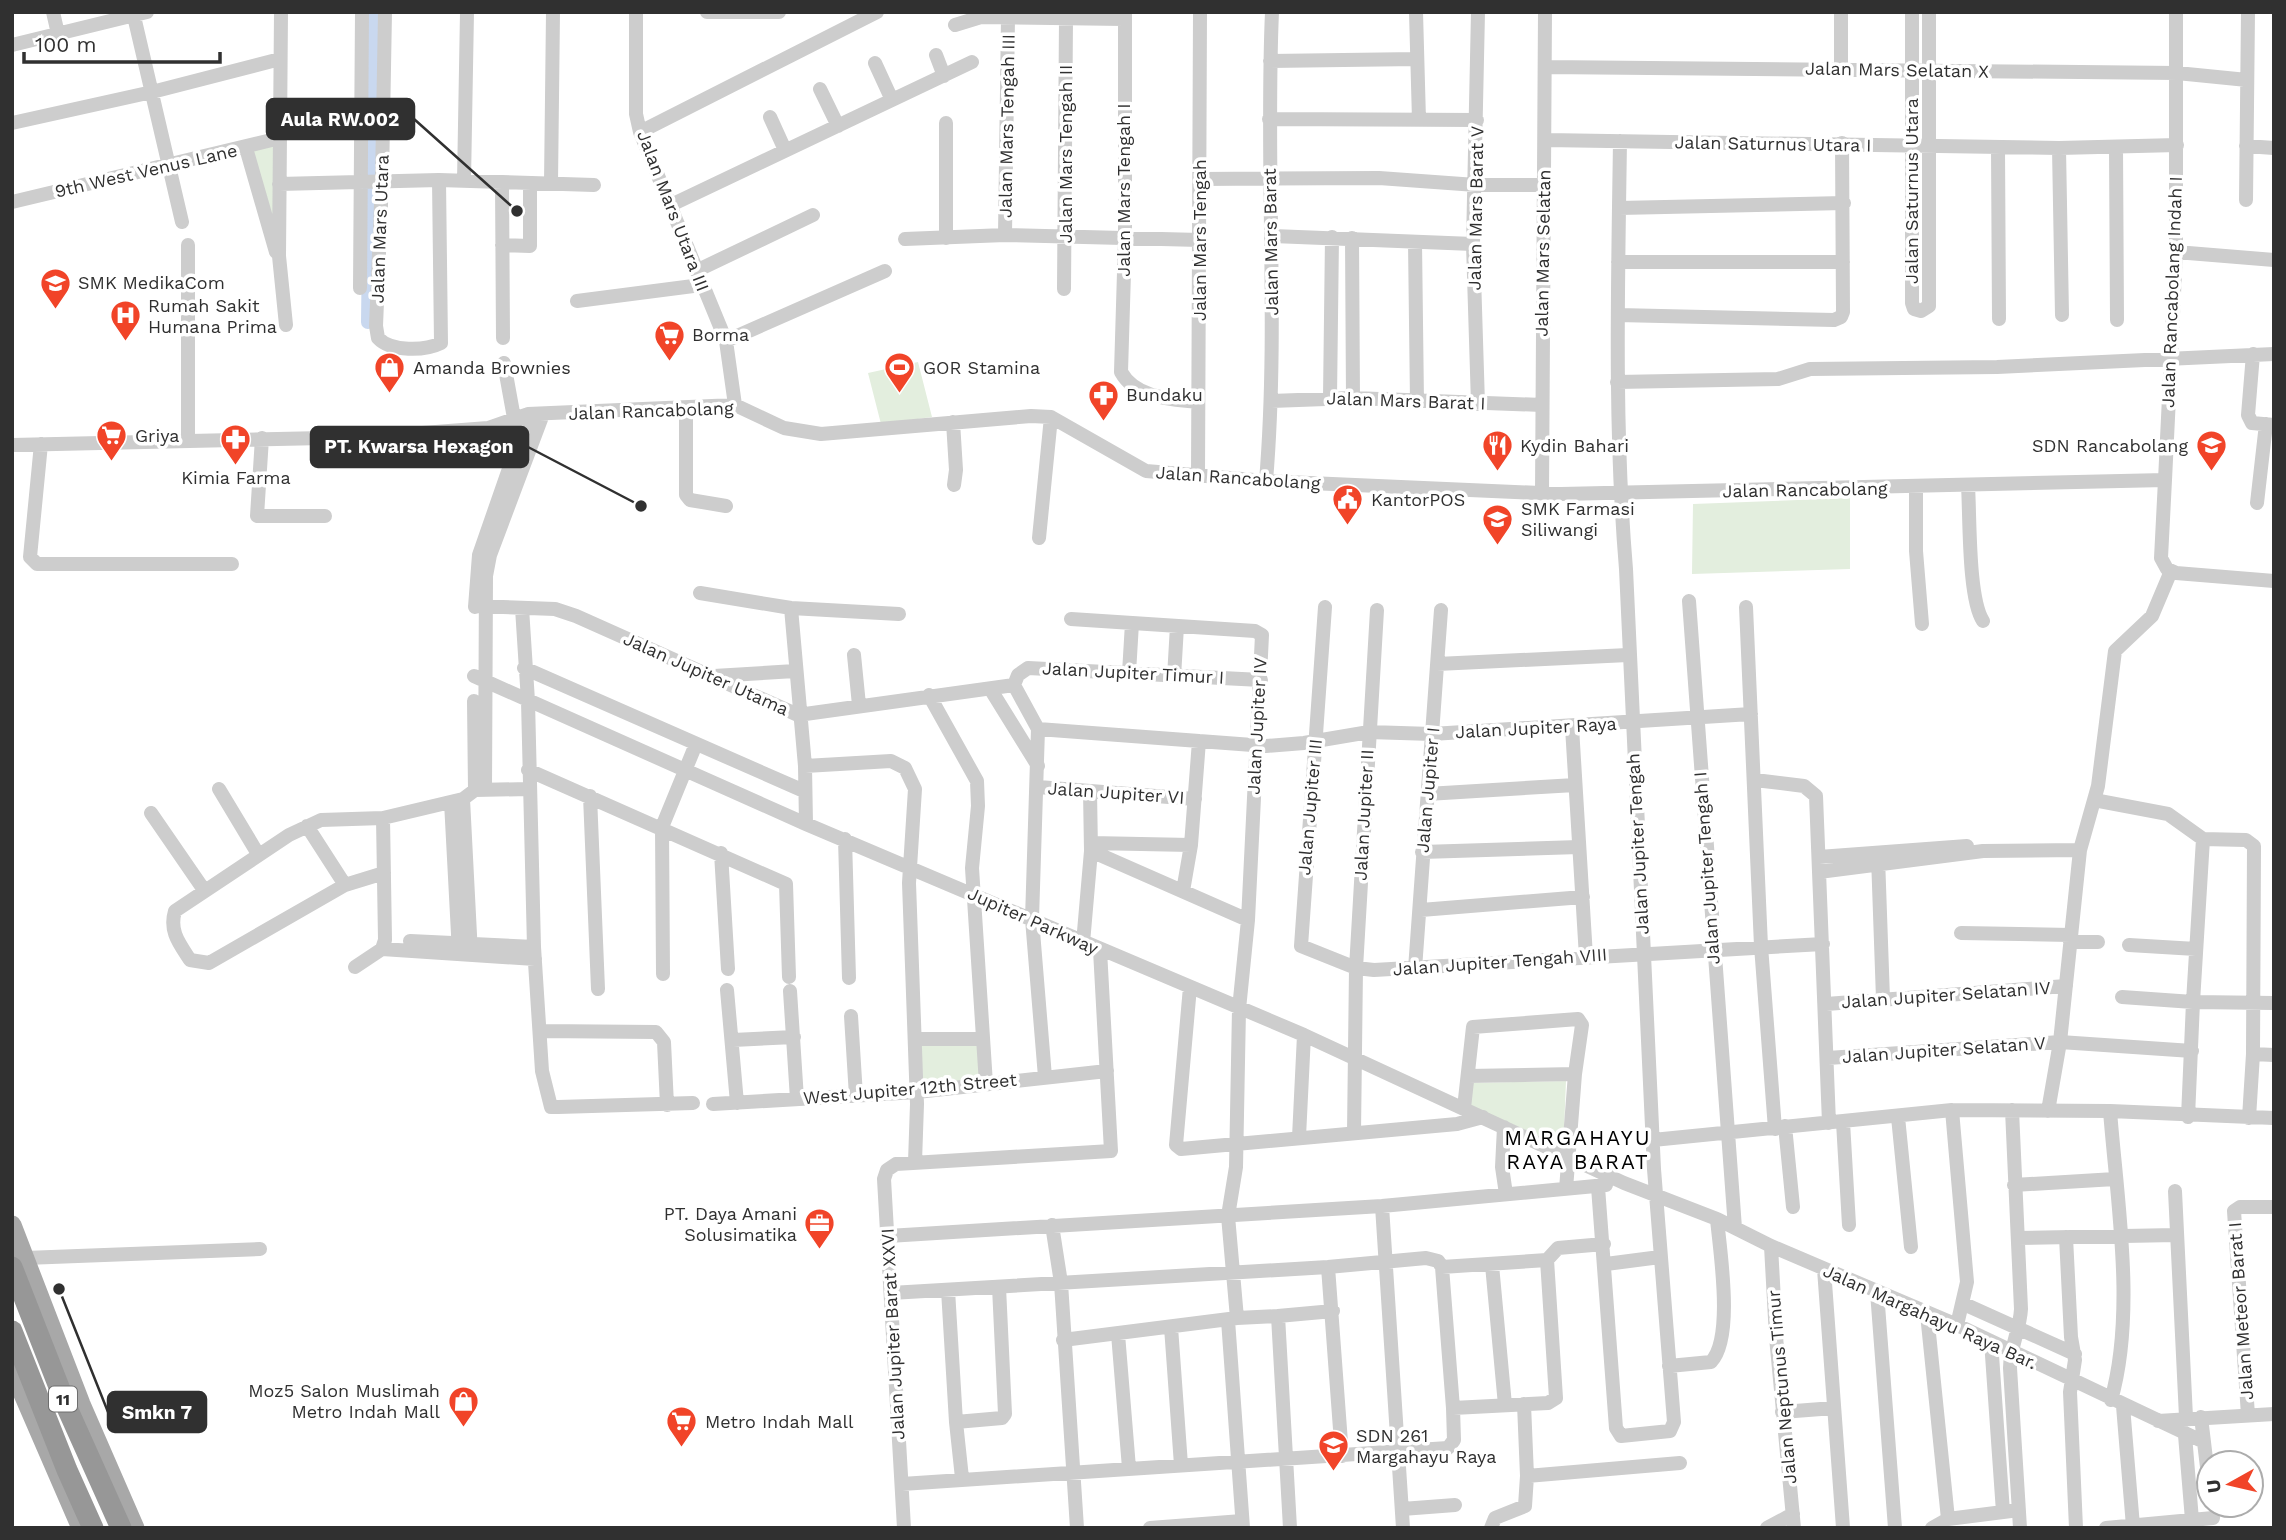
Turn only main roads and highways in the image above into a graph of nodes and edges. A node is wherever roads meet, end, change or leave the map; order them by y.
1 (12, 1225) edge
2 (18, 1263) edge
3 (12, 1331) edge
4 (12, 1369) edge
5 (81, 1528) edge
6 (93, 1528) edge
7 (121, 1528) edge
8 (135, 1528) edge

1 - 2 main road
2 - 7 highway, 11
2 - 8 main road
3 - 6 highway, 11
4 - 5 main road

